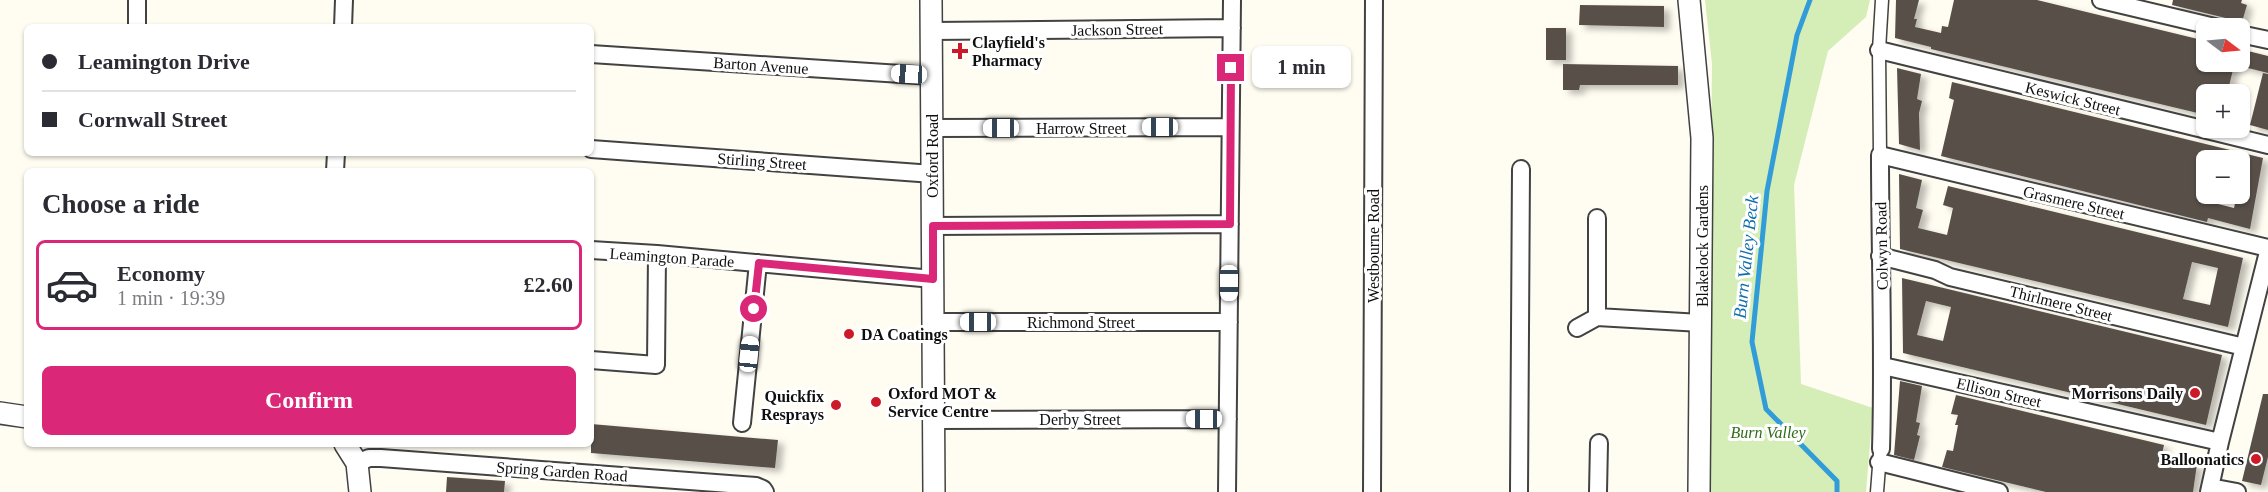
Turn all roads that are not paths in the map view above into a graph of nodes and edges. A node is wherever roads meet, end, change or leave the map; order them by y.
1 (137, 0) edge
2 (344, 0) edge
3 (931, 0) edge
4 (1232, 0) edge
5 (1374, 0) edge
6 (1689, 0) edge
7 (1882, 0) edge
8 (2101, 0) edge
9 (2196, 23) edge
10 (137, 24) edge
11 (343, 24) edge
12 (1232, 28) junction
13 (931, 31) junction
14 (2250, 36) edge
15 (2268, 40) edge
16 (1879, 50) junction
17 (594, 54) edge
18 (932, 76) junction
19 (1230, 127) junction
20 (933, 128) junction
21 (2268, 146) edge
22 (594, 149) edge
23 (1880, 155) junction
24 (1521, 169) dead end
25 (933, 174) junction
26 (1597, 218) dead end
27 (1230, 224) junction
28 (933, 226) junction
29 (594, 250) edge
30 (2268, 250) edge
31 (657, 254) junction
32 (1880, 256) junction
33 (759, 263) junction
34 (933, 279) junction
35 (2260, 313) edge
36 (1597, 317) junction
37 (933, 322) junction
38 (1229, 322) junction
39 (1701, 323) junction
40 (1577, 328) dead end
41 (2244, 347) junction
42 (594, 360) edge
43 (1883, 366) junction
44 (0, 413) edge
45 (24, 417) edge
46 (1228, 419) junction
47 (933, 420) junction
48 (742, 423) dead end
49 (2220, 442) junction
50 (1599, 443) dead end
51 (347, 447) edge
52 (1880, 455) junction
53 (357, 463) junction
54 (2210, 489) edge
55 (360, 492) edge
56 (765, 492) edge
57 (934, 492) edge
58 (1227, 492) edge
59 (1372, 492) edge
60 (1520, 492) edge
61 (1598, 492) edge
62 (1699, 492) edge
63 (1877, 492) edge
64 (1999, 492) edge
65 (2237, 492) edge

1 - 10 street
2 - 11 street
3 - 13 street, Oxford Road
4 - 12 street
5 - 59 street, Westbourne Road
6 - 39 street, Blakelock Gardens
7 - 16 street, Colwyn Road
8 - 9 street
12 - 13 street, Jackson Street
12 - 19 street
13 - 18 street, Oxford Road
14 - 15 street
16 - 21 street, Keswick Street
16 - 23 street, Colwyn Road
17 - 18 street, Barton Avenue
18 - 20 street, Oxford Road
19 - 20 street, Harrow Street
19 - 27 street
20 - 25 street, Oxford Road
22 - 25 street, Stirling Street
23 - 30 street, Grasmere Street
23 - 32 street, Colwyn Road
24 - 60 street
25 - 28 street, Oxford Road
26 - 36 street
27 - 28 street
27 - 38 street
28 - 34 street, Oxford Road
29 - 31 street, Leamington Parade
30 - 35 street
31 - 33 street, Leamington Parade
31 - 42 street
32 - 41 street, Thirlmere Street
32 - 43 street, Colwyn Road
33 - 34 street, Leamington Parade
33 - 48 street
34 - 37 street, Oxford Road
35 - 41 street
36 - 39 street
36 - 40 street
37 - 38 street, Richmond Street
37 - 47 street, Oxford Road
38 - 46 street
39 - 62 street, Blakelock Gardens
41 - 49 street
43 - 49 street, Ellison Street
43 - 52 street, Colwyn Road
44 - 45 street
46 - 47 street, Derby Street
46 - 58 street
47 - 57 street, Oxford Road
49 - 54 street
50 - 61 street
51 - 53 street
52 - 63 street, Colwyn Road
52 - 64 street
53 - 55 street
53 - 56 street, Spring Garden Road
54 - 65 street

